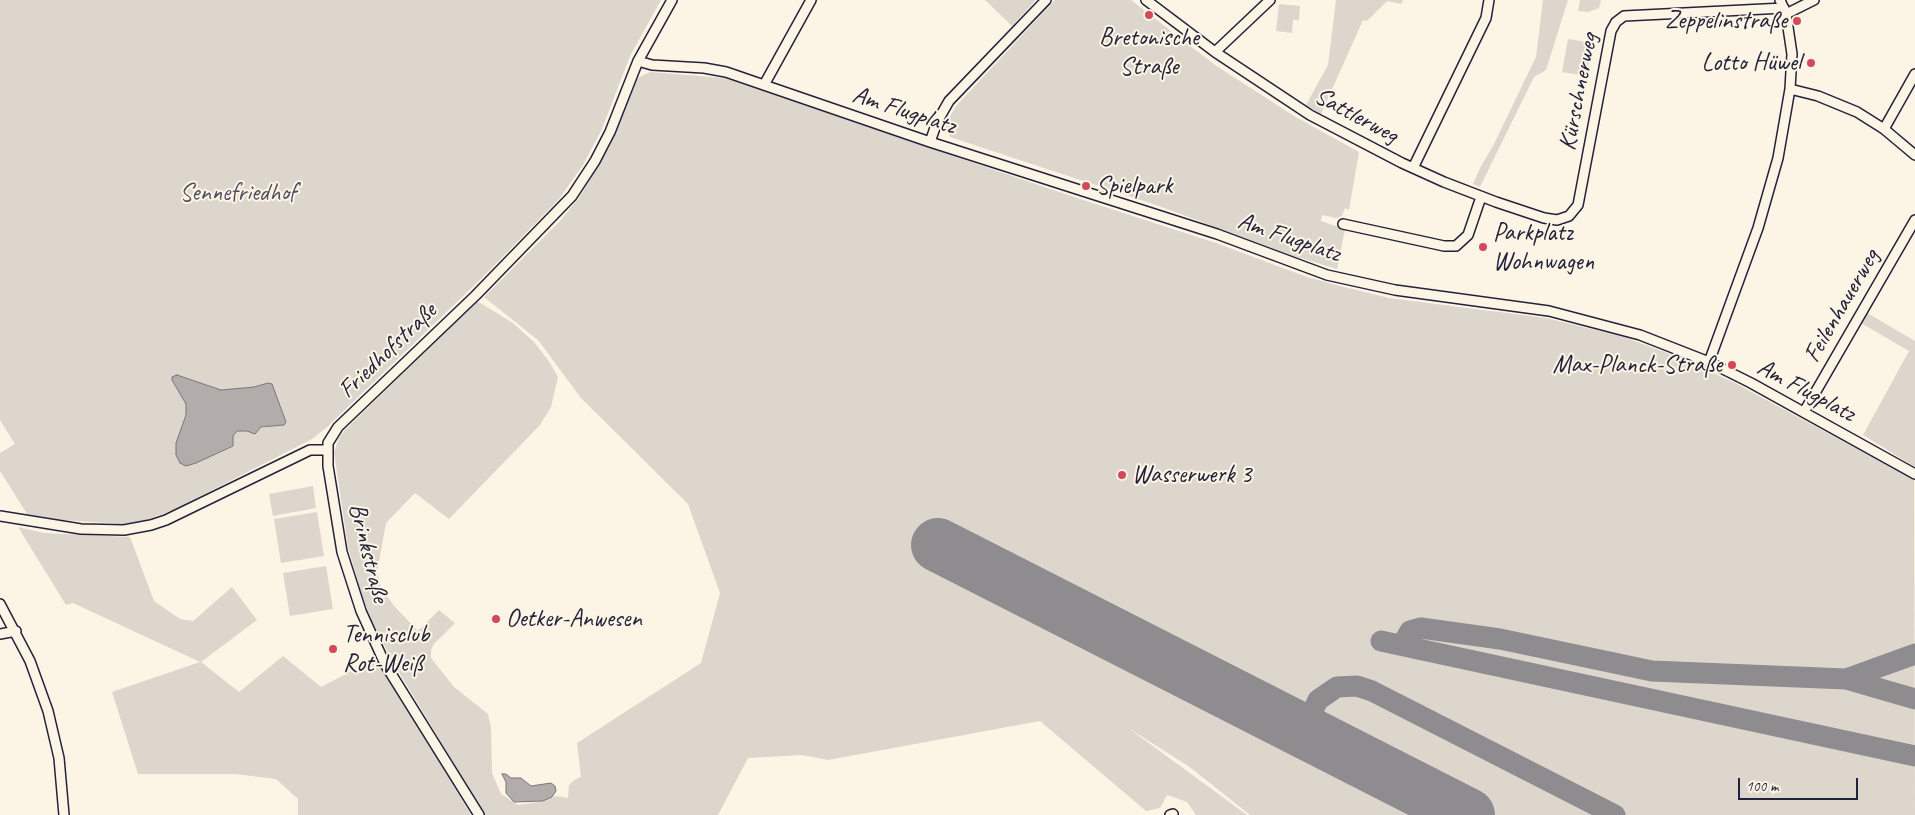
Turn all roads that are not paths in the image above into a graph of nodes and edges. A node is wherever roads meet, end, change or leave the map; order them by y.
1 (672, 0) edge
2 (811, 0) edge
3 (1046, 0) edge
4 (1146, 0) edge
5 (1270, 0) edge
6 (1489, 0) edge
7 (1814, 0) edge
8 (1783, 7) edge
9 (1215, 52) junction
10 (638, 61) junction
11 (1915, 74) edge
12 (764, 85) junction
13 (1790, 89) junction
14 (1884, 129) junction
15 (930, 142) junction
16 (1915, 155) edge
17 (1413, 168) junction
18 (1481, 197) junction
19 (1569, 216) joint
20 (1915, 220) edge
21 (1343, 224) dead end
22 (1709, 362) junction
23 (1804, 412) junction
24 (327, 450) junction
25 (1915, 474) edge
26 (0, 516) edge
27 (0, 604) edge
28 (16, 631) junction
29 (0, 634) edge
30 (64, 815) edge
31 (479, 815) edge

1 - 10 street, Friedhofstraße
2 - 12 street
3 - 15 street
4 - 9 street, Sattlerweg
5 - 9 street
6 - 17 street
7 - 8 street
8 - 13 street
8 - 19 street, Kürschnerweg
9 - 17 street, Sattlerweg
10 - 12 street, Am Flugplatz
10 - 24 street, Friedhofstraße
11 - 14 street
12 - 15 street, Am Flugplatz
13 - 14 street
13 - 22 street
14 - 16 street
15 - 22 street, Am Flugplatz
17 - 18 street, Sattlerweg
18 - 19 street, Sattlerweg
18 - 21 street
20 - 23 street, Feilenhauerweg
22 - 23 street, Am Flugplatz
23 - 25 street, Am Flugplatz
24 - 26 street
24 - 31 street, Brinkstraße
27 - 28 street
28 - 29 street
28 - 30 street

